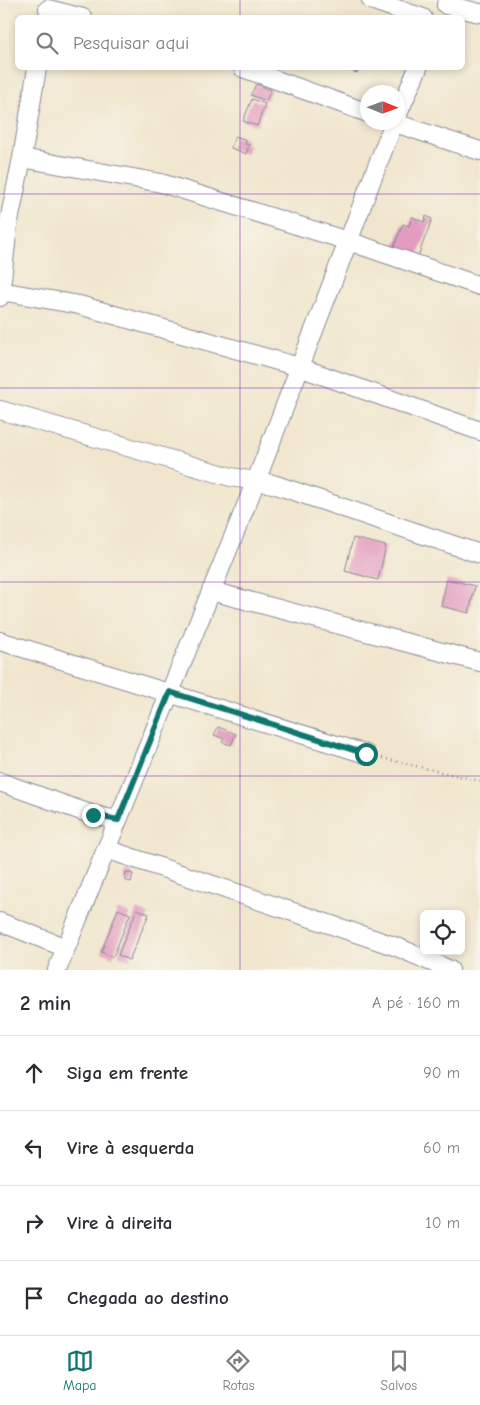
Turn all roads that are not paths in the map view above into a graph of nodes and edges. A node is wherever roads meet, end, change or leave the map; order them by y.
1 (371, 0) edge
2 (445, 7) edge
3 (48, 9) edge
4 (480, 12) edge
5 (71, 15) edge
6 (414, 15) edge
7 (37, 70) edge
8 (249, 70) edge
9 (417, 70) edge
10 (405, 98) edge
11 (360, 110) edge
12 (405, 127) edge
13 (390, 130) edge
14 (480, 151) edge
15 (22, 158) junction
16 (4, 225) edge
17 (348, 242) junction
18 (480, 286) edge
19 (0, 294) edge
20 (299, 367) junction
21 (0, 410) edge
22 (480, 431) edge
23 (256, 481) junction
24 (480, 554) edge
25 (211, 592) junction
26 (0, 641) edge
27 (480, 662) edge
28 (170, 692) junction
29 (366, 754) road end
30 (0, 782) edge
31 (118, 820) junction
32 (106, 849) junction
33 (0, 922) edge
34 (66, 948) junction
35 (57, 970) edge
36 (450, 970) edge

1 - 6 street
2 - 4 street
3 - 5 street
7 - 15 street
8 - 11 street
9 - 10 street
12 - 14 street
13 - 17 street
15 - 16 street
15 - 17 street
16 - 19 street
17 - 18 street
17 - 20 street
19 - 20 street
20 - 22 street
20 - 23 street
21 - 23 street
23 - 24 street
23 - 25 street
25 - 27 street
25 - 28 street
26 - 28 street
28 - 29 street
28 - 31 street
30 - 31 street
31 - 32 street
32 - 34 street
32 - 36 street
33 - 34 street
34 - 35 street

